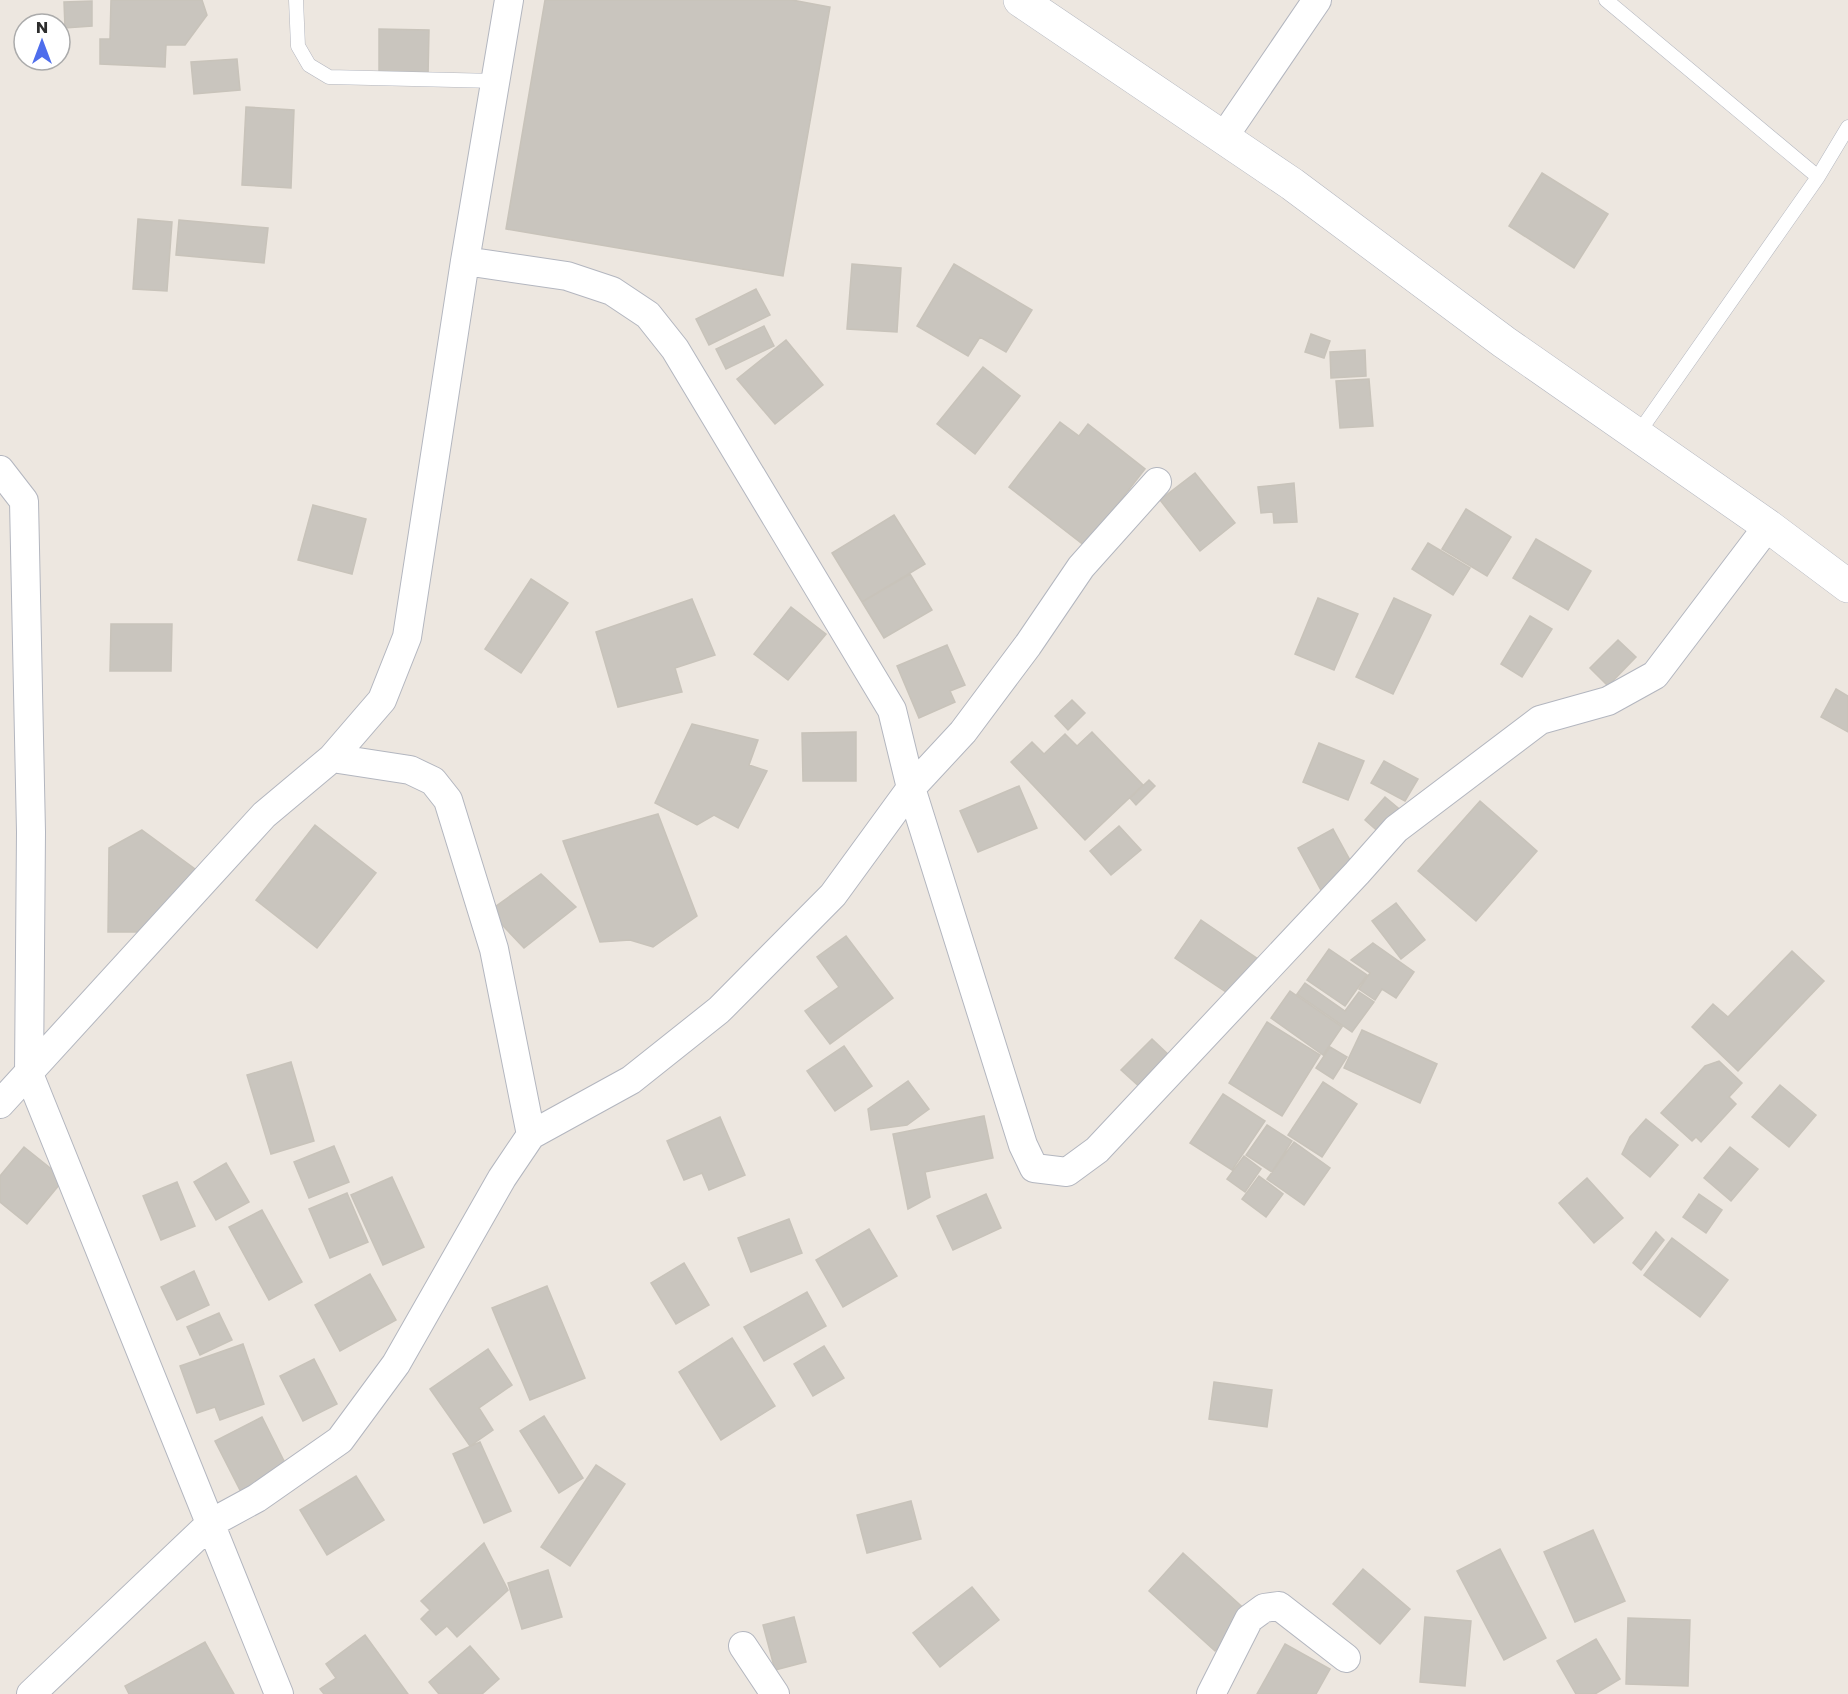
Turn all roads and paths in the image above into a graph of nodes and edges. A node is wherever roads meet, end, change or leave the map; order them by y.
1 (296, 0) edge
2 (509, 0) edge
3 (1020, 0) edge
4 (1317, 0) edge
5 (1606, 0) edge
6 (496, 81) junction
7 (1848, 127) edge
8 (1223, 138) junction
9 (1818, 177) junction
10 (465, 261) junction
11 (1637, 435) junction
12 (0, 470) edge
13 (1157, 482) dead end
14 (1768, 526) junction
15 (1848, 586) edge
16 (332, 758) junction
17 (911, 788) junction
18 (29, 1074) junction
19 (0, 1104) edge
20 (531, 1135) junction
21 (211, 1523) junction
22 (743, 1646) dead end
23 (1346, 1658) dead end
24 (31, 1694) edge
25 (279, 1694) edge
26 (775, 1694) edge
27 (1211, 1694) edge

1 - 6 lane
2 - 6 street
3 - 8 main road
4 - 8 street
5 - 9 lane
6 - 10 street
7 - 9 lane
8 - 11 main road
9 - 11 lane
10 - 16 street
10 - 17 street
11 - 14 main road
12 - 18 street
13 - 17 street
14 - 15 main road
14 - 17 street
16 - 18 street
16 - 20 street
17 - 20 street
18 - 19 street
18 - 21 street
20 - 21 street
21 - 24 street
21 - 25 street
22 - 26 street
23 - 27 street

